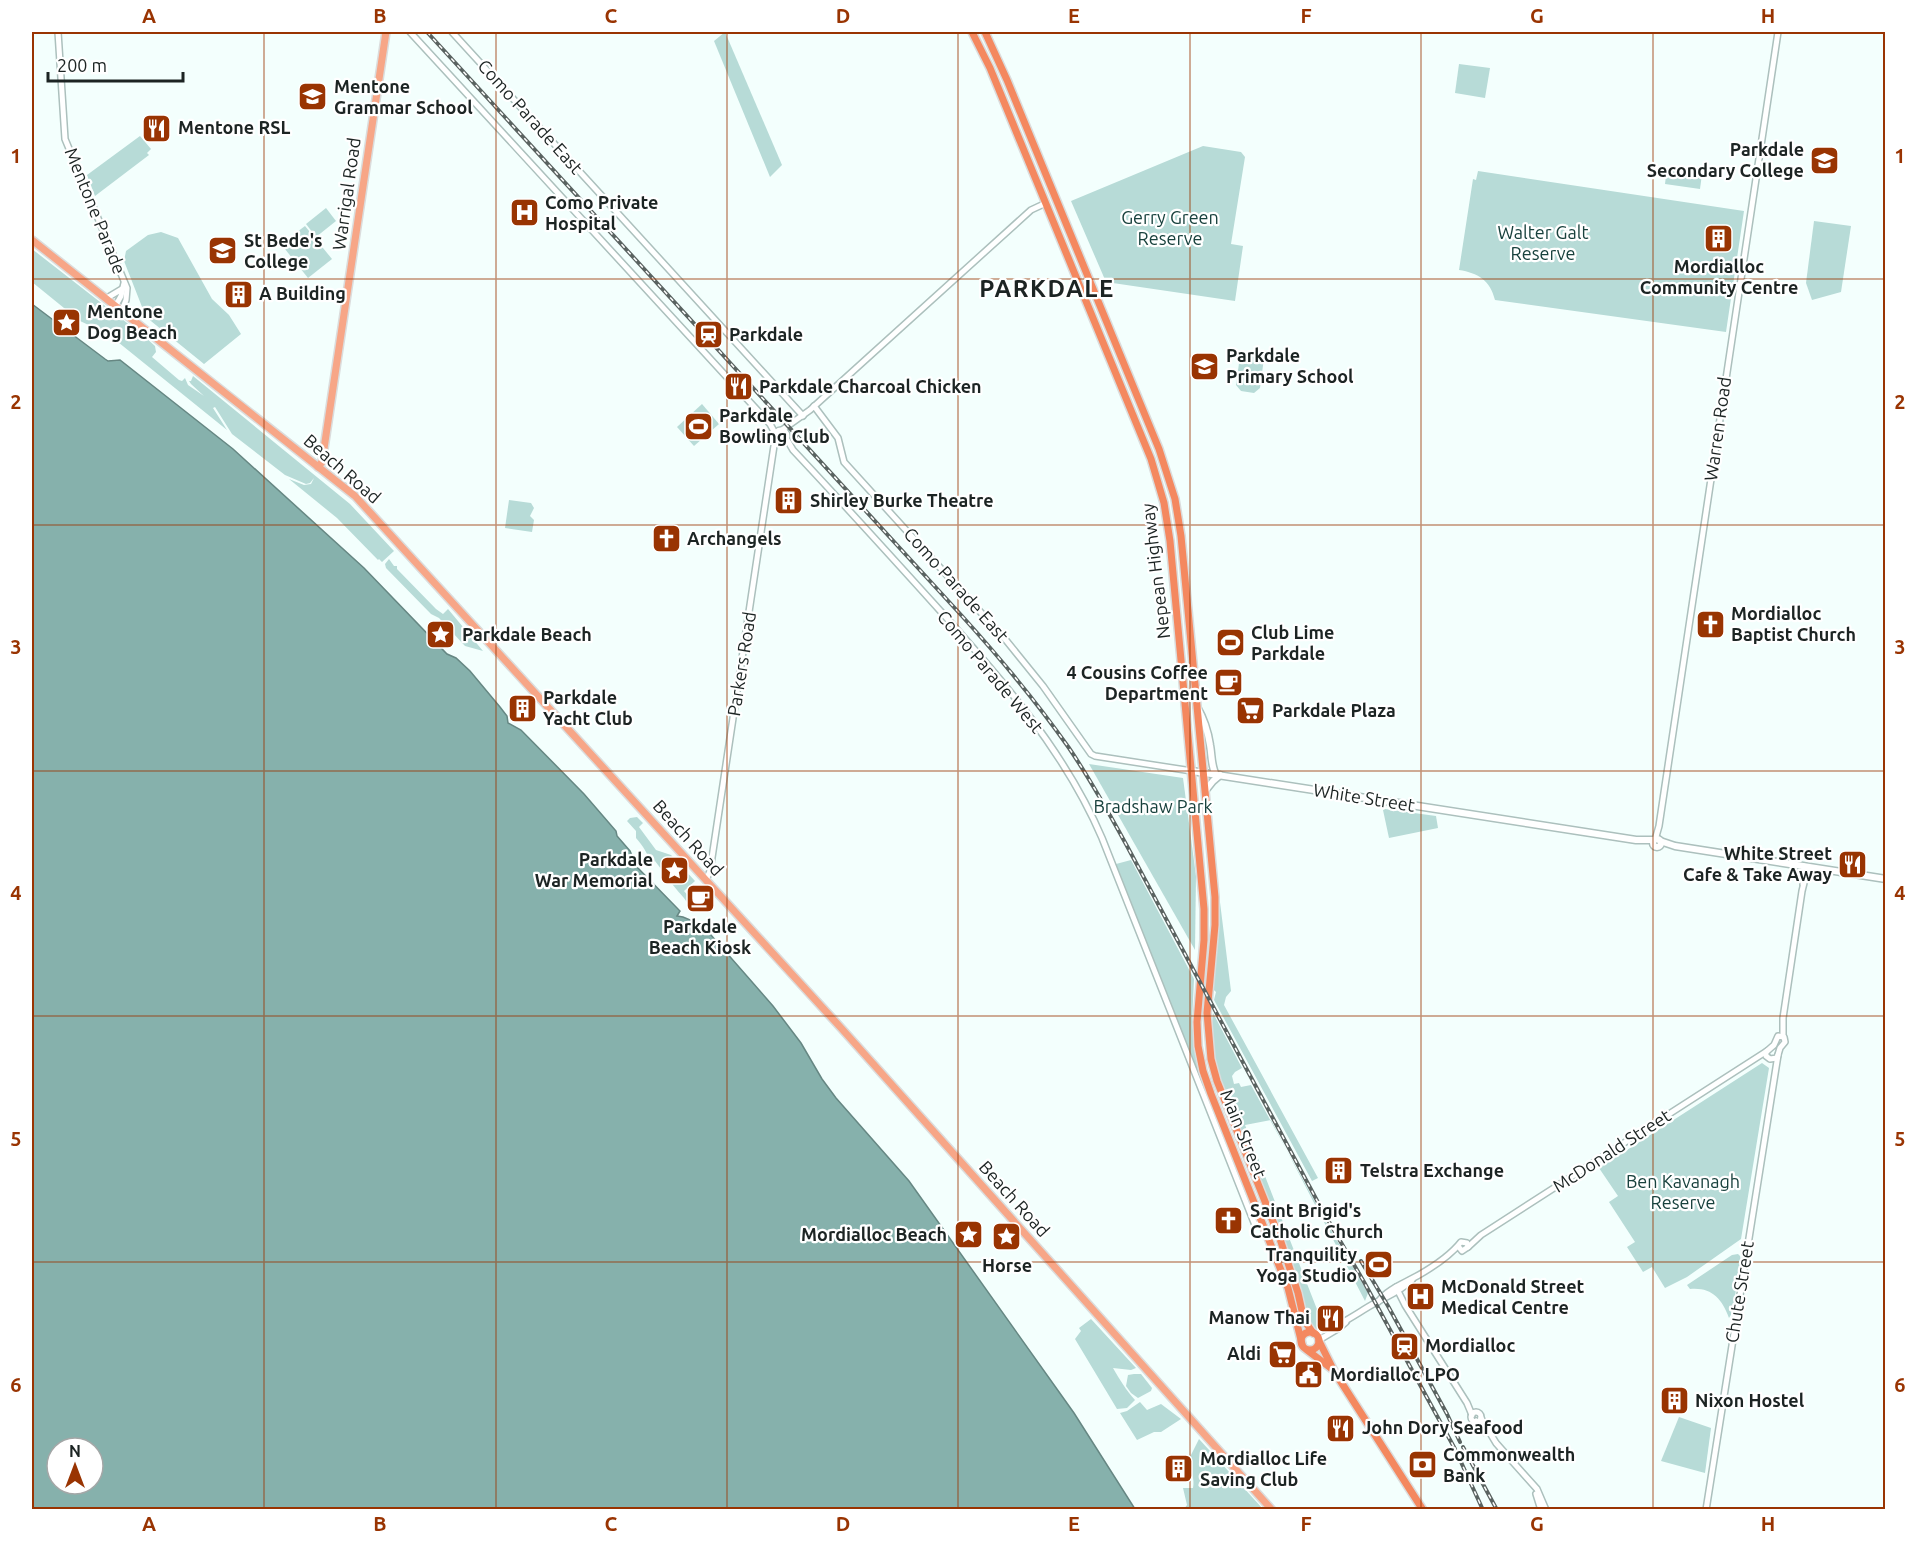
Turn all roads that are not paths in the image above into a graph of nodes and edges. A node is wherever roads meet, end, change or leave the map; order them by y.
1 (58, 32) edge
2 (386, 32) edge
3 (410, 32) edge
4 (452, 32) edge
5 (972, 32) edge
6 (985, 32) edge
7 (1778, 32) edge
8 (1056, 199) junction
9 (1046, 203) junction
10 (32, 240) edge
11 (123, 286) junction
12 (107, 298) junction
13 (119, 307) junction
14 (812, 408) junction
15 (803, 416) junction
16 (781, 436) junction
17 (318, 467) junction
18 (1184, 569) junction
19 (1174, 587) junction
20 (1186, 591) junction
21 (1176, 604) junction
22 (1197, 707) junction
23 (1200, 734) junction
24 (1189, 735) junction
25 (1089, 751) joint
26 (1192, 771) junction
27 (1204, 773) junction
28 (1218, 775) junction
29 (1205, 791) junction
30 (1657, 842) junction
31 (1806, 866) junction
32 (1886, 879) edge
33 (706, 880) junction
34 (1783, 1018) junction
35 (1783, 1037) junction
36 (1776, 1040) junction
37 (1767, 1051) junction
38 (1778, 1055) junction
39 (1769, 1059) junction
40 (1190, 1061) joint
41 (1743, 1067) junction
42 (1214, 1070) joint
43 (1203, 1071) joint
44 (1774, 1074) junction
45 (1238, 1137) junction
46 (1229, 1141) junction
47 (1270, 1216) junction
48 (1258, 1222) junction
49 (1395, 1290) junction
50 (1329, 1332) junction
51 (1314, 1333) junction
52 (1319, 1341) junction
53 (1303, 1346) junction
54 (1334, 1371) junction
55 (1532, 1486) junction
56 (1272, 1509) edge
57 (1423, 1509) edge
58 (1541, 1509) edge
59 (1546, 1509) edge
60 (1706, 1509) edge

1 - 11 street, Mentone Parade
2 - 17 main road, Warrigal Road
3 - 16 street, Como Parade West
4 - 15 street, Como Parade East
5 - 9 highway, Nepean Highway
6 - 8 highway, Nepean Highway
7 - 30 street, Warren Road
8 - 9 highway
8 - 18 highway, Nepean Highway
9 - 14 street, Parkers Road
9 - 19 highway, Nepean Highway
10 - 12 main road, Beach Road
11 - 12 street
11 - 13 street, Mentone Parade
12 - 13 main road, Beach Road
13 - 17 main road, Beach Road
14 - 15 street, Parkers Road
14 - 25 street, Como Parade East
15 - 16 street, Parkers Road
16 - 33 street, Parkers Road
16 - 40 street, Como Parade West
17 - 33 main road, Beach Road
18 - 19 highway
18 - 20 highway, Nepean Highway
19 - 21 highway, Nepean Highway
20 - 21 highway
20 - 22 highway, Nepean Highway
21 - 24 highway, Nepean Highway
22 - 23 highway, Nepean Highway
22 - 28 main road
23 - 24 highway
23 - 27 highway, Nepean Highway
24 - 26 highway, Nepean Highway
25 - 26 street, White Street
26 - 27 main road, White Street
26 - 43 highway, Nepean Highway
27 - 28 main road, White Street
27 - 29 highway, Nepean Highway
28 - 29 main road
28 - 30 main road, White Street
29 - 42 highway, Nepean Highway
30 - 31 main road, White Street
31 - 32 main road, White Street
31 - 34 street
33 - 56 main road, Beach Road
34 - 35 street
34 - 36 street
35 - 36 street
35 - 38 street, Chute Street
36 - 37 street, McDonald Street
37 - 39 street, Chute Street
37 - 41 street, McDonald Street
38 - 39 street, McDonald Street
38 - 44 street, Chute Street
39 - 41 street, McDonald Street
39 - 44 street, Chute Street
40 - 48 street, Main Street
41 - 49 street, McDonald Street
42 - 45 highway, Main Street
43 - 46 highway, Main Street
44 - 60 street, Chute Street
45 - 46 highway
45 - 47 highway, Main Street
46 - 48 highway, Main Street
47 - 48 highway
47 - 51 highway, Main Street
48 - 53 highway, Main Street
49 - 50 street
49 - 55 street
50 - 51 street
50 - 52 street
51 - 52 highway
51 - 53 highway
52 - 53 highway
52 - 54 highway
53 - 54 highway
54 - 57 highway
55 - 58 street
55 - 59 street

